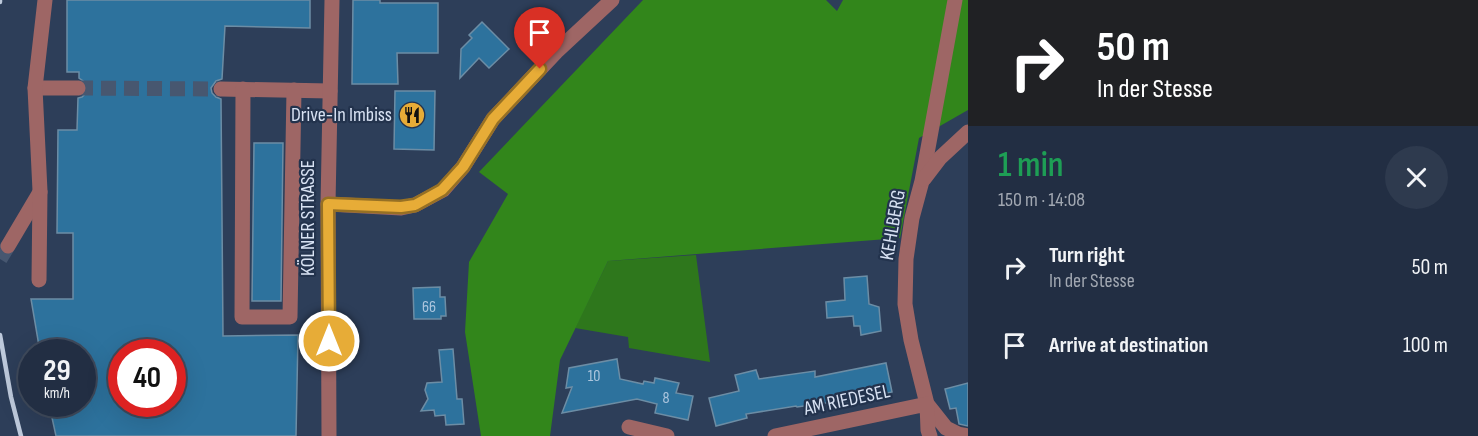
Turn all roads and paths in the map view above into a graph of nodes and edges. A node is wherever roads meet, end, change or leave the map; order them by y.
1 (45, 0) edge
2 (332, 0) edge
3 (612, 0) edge
4 (956, 0) edge
5 (34, 88) junction
6 (78, 88) tunnel mouth
7 (221, 89) tunnel mouth
8 (243, 89) junction
9 (294, 90) junction
10 (330, 91) junction
11 (968, 132) edge
12 (922, 181) junction
13 (40, 191) junction
14 (328, 204) junction
15 (8, 246) tunnel mouth
16 (39, 280) dead end
17 (927, 404) junction
18 (629, 427) dead end
19 (329, 436) edge
20 (667, 436) edge
21 (775, 436) edge
22 (930, 436) edge
23 (968, 436) edge

1 - 5 street
2 - 10 street, KÖLNER STRASSE
3 - 14 street
4 - 12 street, KEHLBERG
5 - 6 street
5 - 13 street
7 - 8 street
8 - 9 street
8 - 9 street
9 - 10 street
10 - 14 street, KÖLNER STRASSE
11 - 12 street
12 - 17 street, KEHLBERG
13 - 15 street
13 - 16 street
14 - 19 street, KÖLNER STRASSE
17 - 21 street, AM RIEDESEL
17 - 22 street
17 - 23 street, KEHLBERG
18 - 20 street

